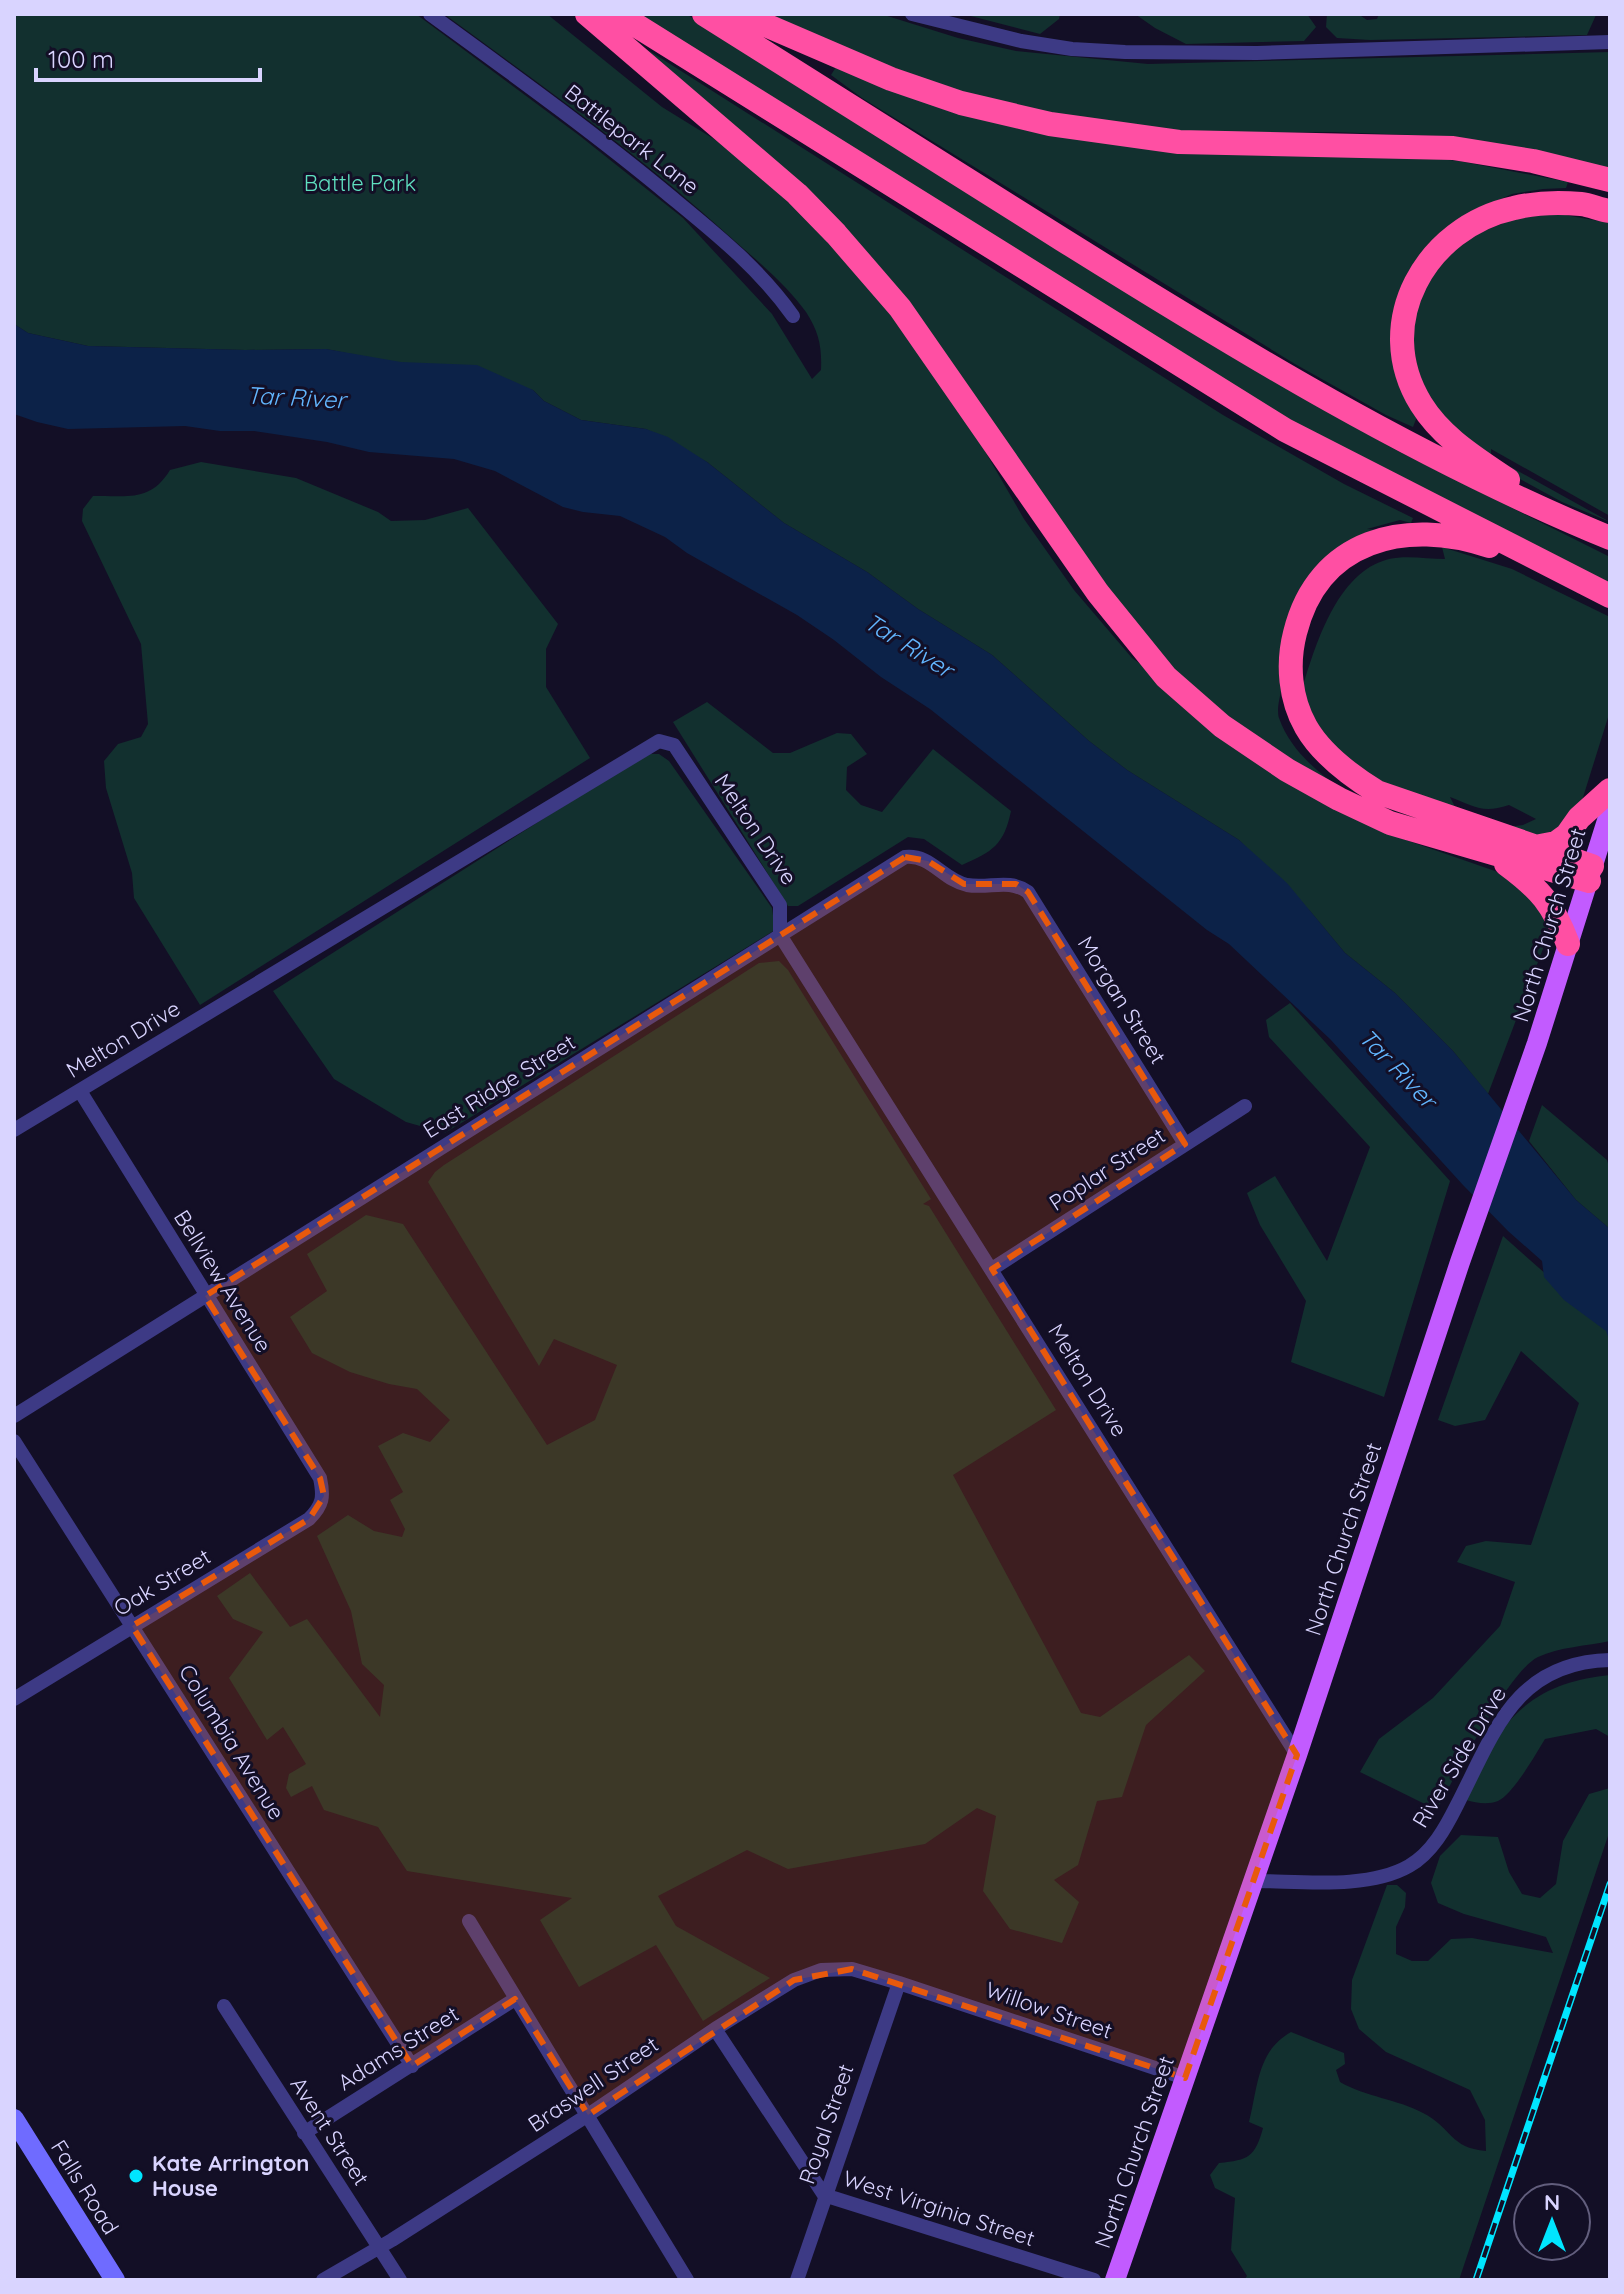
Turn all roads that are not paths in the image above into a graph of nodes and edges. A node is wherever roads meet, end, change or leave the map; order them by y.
1 (430, 14) edge
2 (587, 14) edge
3 (618, 14) edge
4 (704, 14) edge
5 (740, 14) edge
6 (912, 14) edge
7 (1610, 42) edge
8 (1610, 180) edge
9 (1610, 211) edge
10 (793, 316) dead end
11 (1558, 517) junction
12 (1610, 538) edge
13 (1602, 593) edge
14 (1610, 790) edge
15 (1610, 811) edge
16 (1535, 847) junction
17 (1491, 853) junction
18 (1590, 873) junction
19 (1016, 884) joint
20 (780, 935) junction
21 (1568, 944) junction
22 (80, 1091) junction
23 (1245, 1106) dead end
24 (14, 1130) edge
25 (1185, 1144) junction
26 (992, 1269) junction
27 (205, 1296) junction
28 (14, 1416) edge
29 (14, 1441) edge
30 (324, 1496) joint
31 (132, 1626) junction
32 (1610, 1660) edge
33 (14, 1699) edge
34 (1297, 1755) junction
35 (1253, 1881) junction
36 (469, 1921) dead end
37 (899, 1983) junction
38 (515, 1999) junction
39 (224, 2006) dead end
40 (715, 2029) junction
41 (412, 2066) junction
42 (1185, 2078) junction
43 (588, 2115) junction
44 (14, 2119) edge
45 (304, 2133) junction
46 (824, 2195) junction
47 (379, 2248) junction
48 (108, 2277) edge
49 (323, 2280) edge
50 (400, 2280) edge
51 (687, 2280) edge
52 (797, 2280) edge
53 (1094, 2280) edge
54 (1115, 2280) edge

1 - 10 street, Battlepark Lane
2 - 17 highway
3 - 13 highway
4 - 11 highway
5 - 8 highway
6 - 7 street
9 - 11 highway
11 - 12 highway
13 - 16 highway
14 - 16 highway
15 - 18 main road, North Church Street
16 - 18 highway
17 - 18 highway
17 - 21 highway
18 - 21 main road, North Church Street
19 - 20 street, East Ridge Street
19 - 25 street, Morgan Street
20 - 22 street, Melton Drive
20 - 26 street, Melton Drive
20 - 27 street, East Ridge Street
21 - 34 main road, North Church Street
22 - 24 street, Melton Drive
22 - 27 street, Bellview Avenue
23 - 25 street, Poplar Street
25 - 26 street, Poplar Street
26 - 34 street, Melton Drive
27 - 28 street, East Ridge Street
27 - 30 street, Bellview Avenue
29 - 31 street, Columbia Avenue
30 - 31 street, Oak Street
31 - 33 street, Oak Street
31 - 41 street, Columbia Avenue
32 - 35 street, River Side Drive
34 - 35 main road, North Church Street
35 - 42 main road, North Church Street
36 - 38 street
37 - 40 street, Braswell Street
37 - 42 street, Willow Street
37 - 46 street, Royal Street
38 - 41 street, Adams Street
38 - 43 street
39 - 45 street, Avent Street
40 - 43 street, Braswell Street
40 - 46 street, West Virginia Street
41 - 45 street, Adams Street
42 - 54 main road, North Church Street
43 - 47 street, Braswell Street
43 - 51 street
44 - 48 main road, Falls Road
45 - 47 street, Avent Street
46 - 52 street, Royal Street
46 - 53 street, West Virginia Street
47 - 49 street, Braswell Street
47 - 50 street, Avent Street

